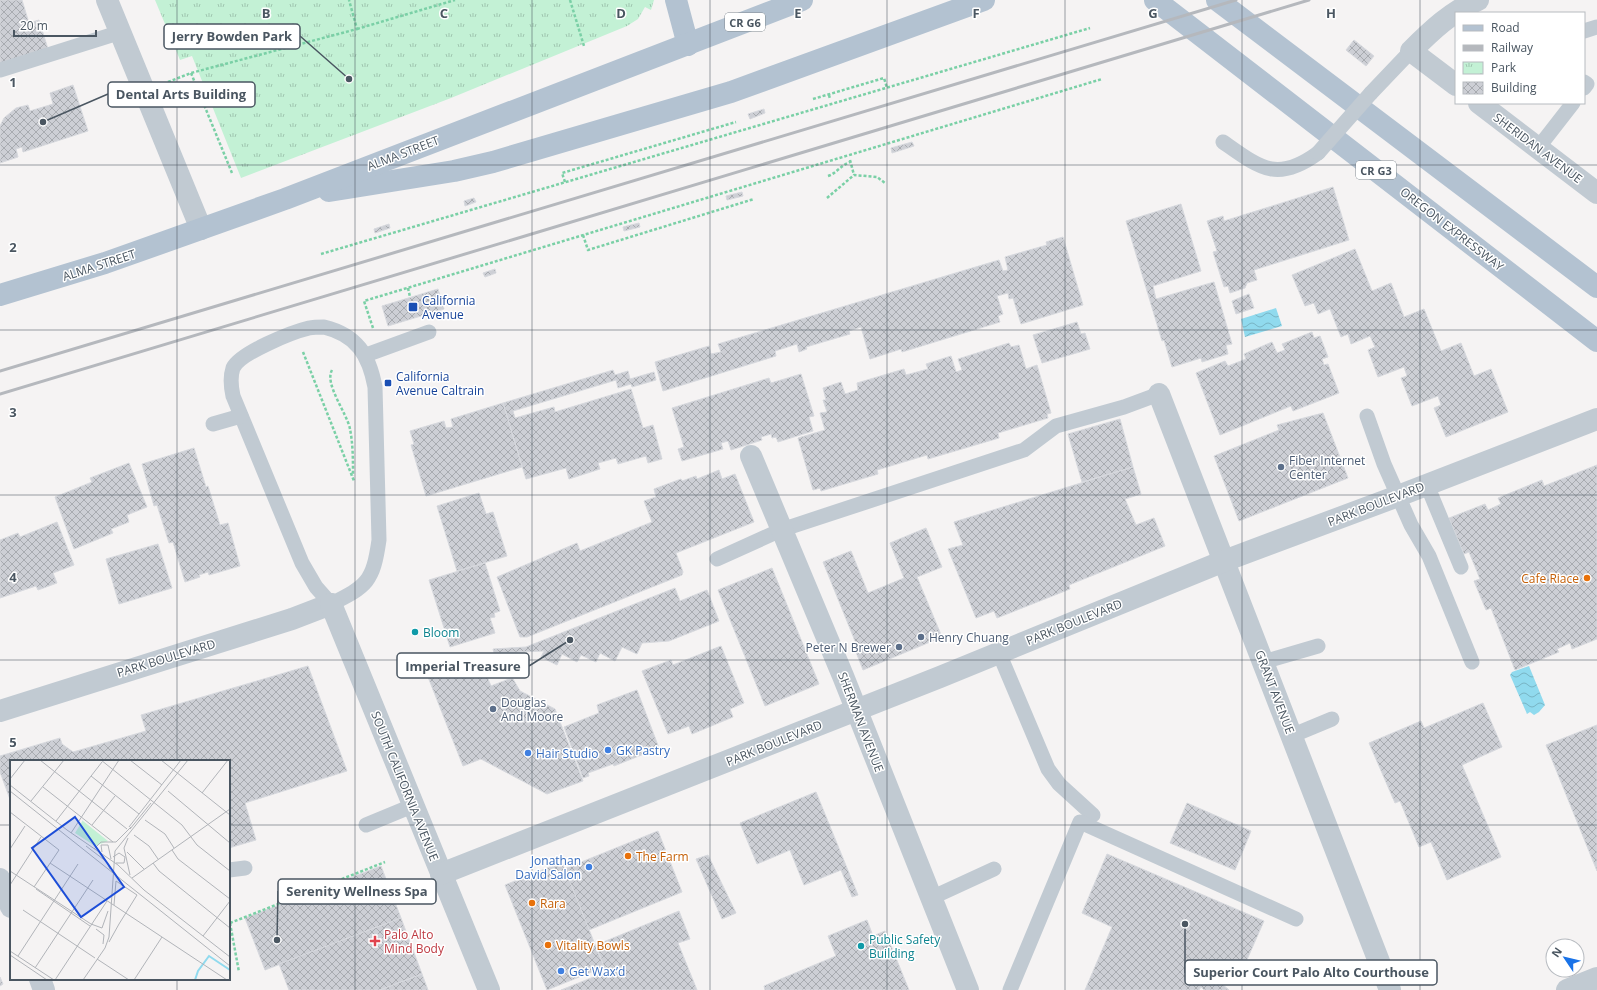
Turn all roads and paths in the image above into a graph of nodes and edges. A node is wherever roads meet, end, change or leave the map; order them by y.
1 (107, 0) edge
2 (349, 0) edge
3 (455, 0) edge
4 (570, 0) edge
5 (676, 0) edge
6 (802, 0) edge
7 (984, 0) edge
8 (1138, 0) edge
9 (1155, 0) edge
10 (1216, 0) edge
11 (1478, 0) edge
12 (1179, 17) junction
13 (1597, 27) edge
14 (1090, 28) dead end
15 (357, 29) junction
16 (1585, 31) edge
17 (120, 32) junction
18 (688, 45) junction
19 (584, 46) dead end
20 (1411, 51) junction
21 (0, 70) edge
22 (1102, 79) dead end
23 (1455, 84) edge
24 (887, 88) junction
25 (828, 95) junction
26 (813, 99) dead end
27 (830, 99) dead end
28 (1480, 104) edge
29 (1572, 104) edge
30 (736, 122) dead end
31 (1224, 142) dead end
32 (1538, 148) junction
33 (232, 173) dead end
34 (854, 175) junction
35 (828, 176) dead end
36 (565, 182) junction
37 (885, 183) dead end
38 (1597, 193) edge
39 (827, 198) dead end
40 (285, 199) junction
41 (754, 199) dead end
42 (201, 229) junction
43 (583, 236) junction
44 (321, 254) dead end
45 (1597, 287) edge
46 (408, 288) junction
47 (0, 295) edge
48 (410, 297) dead end
49 (429, 332) dead end
50 (374, 333) dead end
51 (1597, 341) edge
52 (302, 350) dead end
53 (366, 355) junction
54 (332, 370) dead end
55 (1159, 394) joint
56 (242, 416) junction
57 (1367, 416) dead end
58 (1597, 419) edge
59 (213, 424) dead end
60 (751, 456) dead end
61 (1427, 485) junction
62 (1398, 496) junction
63 (781, 530) junction
64 (717, 559) dead end
65 (1224, 560) junction
66 (1461, 567) dead end
67 (331, 604) junction
68 (1318, 646) dead end
69 (998, 653) junction
70 (1263, 662) junction
71 (1472, 662) dead end
72 (855, 710) junction
73 (0, 711) edge
74 (1332, 719) dead end
75 (1292, 736) junction
76 (412, 806) junction
77 (1093, 815) dead end
78 (366, 824) dead end
79 (385, 862) dead end
80 (245, 868) dead end
81 (994, 869) dead end
82 (230, 870) edge
83 (441, 874) junction
84 (0, 879) edge
85 (931, 898) junction
86 (10, 904) edge
87 (1296, 919) dead end
88 (230, 923) edge
89 (230, 928) edge
90 (239, 972) dead end
91 (1597, 978) edge
92 (40, 980) edge
93 (44, 990) edge
94 (489, 990) edge
95 (968, 990) edge
96 (1010, 990) edge
97 (1390, 990) edge
98 (1567, 990) edge

1 - 17 street
2 - 15 path
3 - 15 path
4 - 19 path
5 - 18 main road
6 - 18 main road, ALMA STREET / CR G6
7 - 40 main road
8 - 12 main road
9 - 12 main road, OREGON EXPRESSWAY / CR G3
10 - 45 main road
11 - 20 street
12 - 51 main road, OREGON EXPRESSWAY / CR G3
13 - 16 lane
14 - 24 path
15 - 33 path
17 - 21 lane
17 - 42 street
18 - 40 main road, ALMA STREET
20 - 23 street
20 - 31 lane, bridge
22 - 43 path
24 - 25 path
24 - 36 path
25 - 26 path
25 - 27 path
28 - 32 street, SHERIDAN AVENUE
29 - 32 lane
30 - 36 path
32 - 38 street, SHERIDAN AVENUE
34 - 35 path
34 - 37 path
34 - 39 path
36 - 44 path
40 - 42 main road, ALMA STREET
41 - 43 path
42 - 47 main road, ALMA STREET
43 - 46 path
46 - 48 path
46 - 50 path
49 - 53 lane
52 - 54 path
53 - 56 lane
53 - 67 lane
55 - 63 lane
55 - 65 street, GRANT AVENUE
56 - 59 lane
56 - 67 lane
57 - 62 lane
58 - 61 street, PARK BOULEVARD
60 - 63 street, SHERMAN AVENUE
61 - 62 street, PARK BOULEVARD
61 - 66 lane
62 - 65 street, PARK BOULEVARD
62 - 71 lane
63 - 64 lane
63 - 72 street, SHERMAN AVENUE
65 - 69 street, PARK BOULEVARD
65 - 70 street, GRANT AVENUE
67 - 73 street, PARK BOULEVARD
67 - 76 street, SOUTH CALIFORNIA AVENUE
68 - 70 lane
69 - 72 street, PARK BOULEVARD
69 - 77 lane
70 - 75 street, GRANT AVENUE
72 - 83 street, PARK BOULEVARD
72 - 85 street, SHERMAN AVENUE
74 - 75 lane
75 - 97 street, GRANT AVENUE
76 - 78 lane
76 - 83 street, SOUTH CALIFORNIA AVENUE
79 - 88 path
80 - 82 lane
81 - 85 lane
83 - 94 street, SOUTH CALIFORNIA AVENUE
84 - 86 street
85 - 95 street, SHERMAN AVENUE
87 - 96 lane
89 - 90 path
91 - 98 street
92 - 93 street

